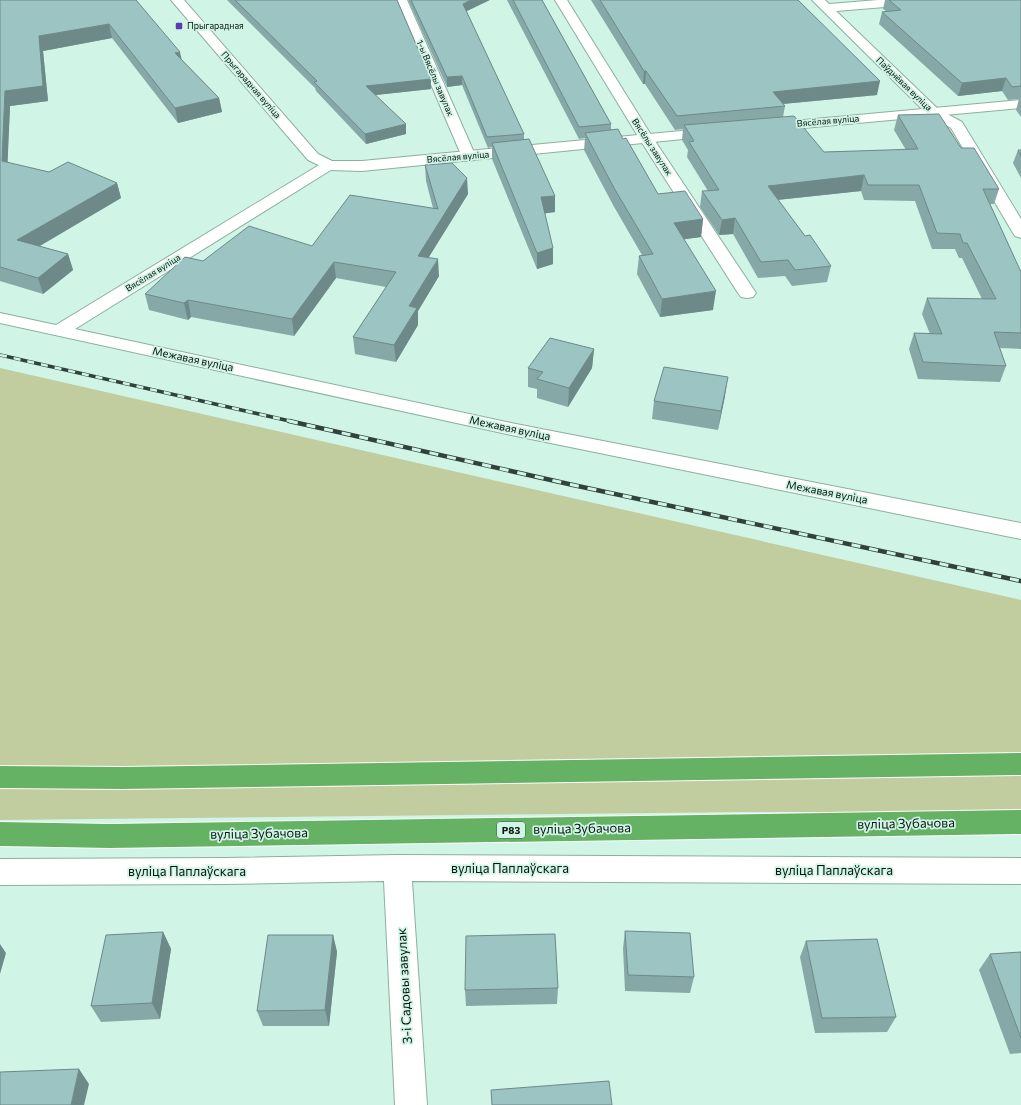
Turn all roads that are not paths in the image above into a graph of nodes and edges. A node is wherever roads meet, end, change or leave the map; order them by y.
1 (177, 0) edge
2 (401, 0) edge
3 (561, 0) edge
4 (922, 0) edge
5 (822, 4) edge
6 (1021, 104) edge
7 (932, 112) junction
8 (758, 128) edge
9 (726, 131) edge
10 (646, 138) junction
11 (469, 156) junction
12 (329, 165) junction
13 (1021, 233) edge
14 (747, 293) dead end
15 (0, 318) edge
16 (60, 330) junction
17 (1021, 531) edge
18 (1021, 764) edge
19 (0, 777) edge
20 (1021, 822) edge
21 (0, 834) edge
22 (397, 868) junction
23 (1021, 871) edge
24 (0, 872) edge
25 (410, 1105) edge

1 - 12 street, Прыгарадная вуліца
2 - 11 street, 1-ы Вясёлы завулак
3 - 10 street, Вясёлы завулак
4 - 5 street
5 - 7 street, Паўднёвая вуліца
6 - 7 street, Вясёлая вуліца
7 - 8 street, Вясёлая вуліца
7 - 13 street, Паўднёвая вуліца
9 - 10 street, Вясёлая вуліца
10 - 11 street, Вясёлая вуліца
10 - 14 street, Вясёлы завулак
11 - 12 street, Вясёлая вуліца
12 - 16 street, Вясёлая вуліца
15 - 16 street, Межавая вуліца
16 - 17 street, Межавая вуліца
18 - 19 highway
20 - 21 highway, вуліца Зубачова / Р83
22 - 23 street, вуліца Паплаўскага
22 - 24 street, вуліца Паплаўскага
22 - 25 street, 3-і Садовы завулак

